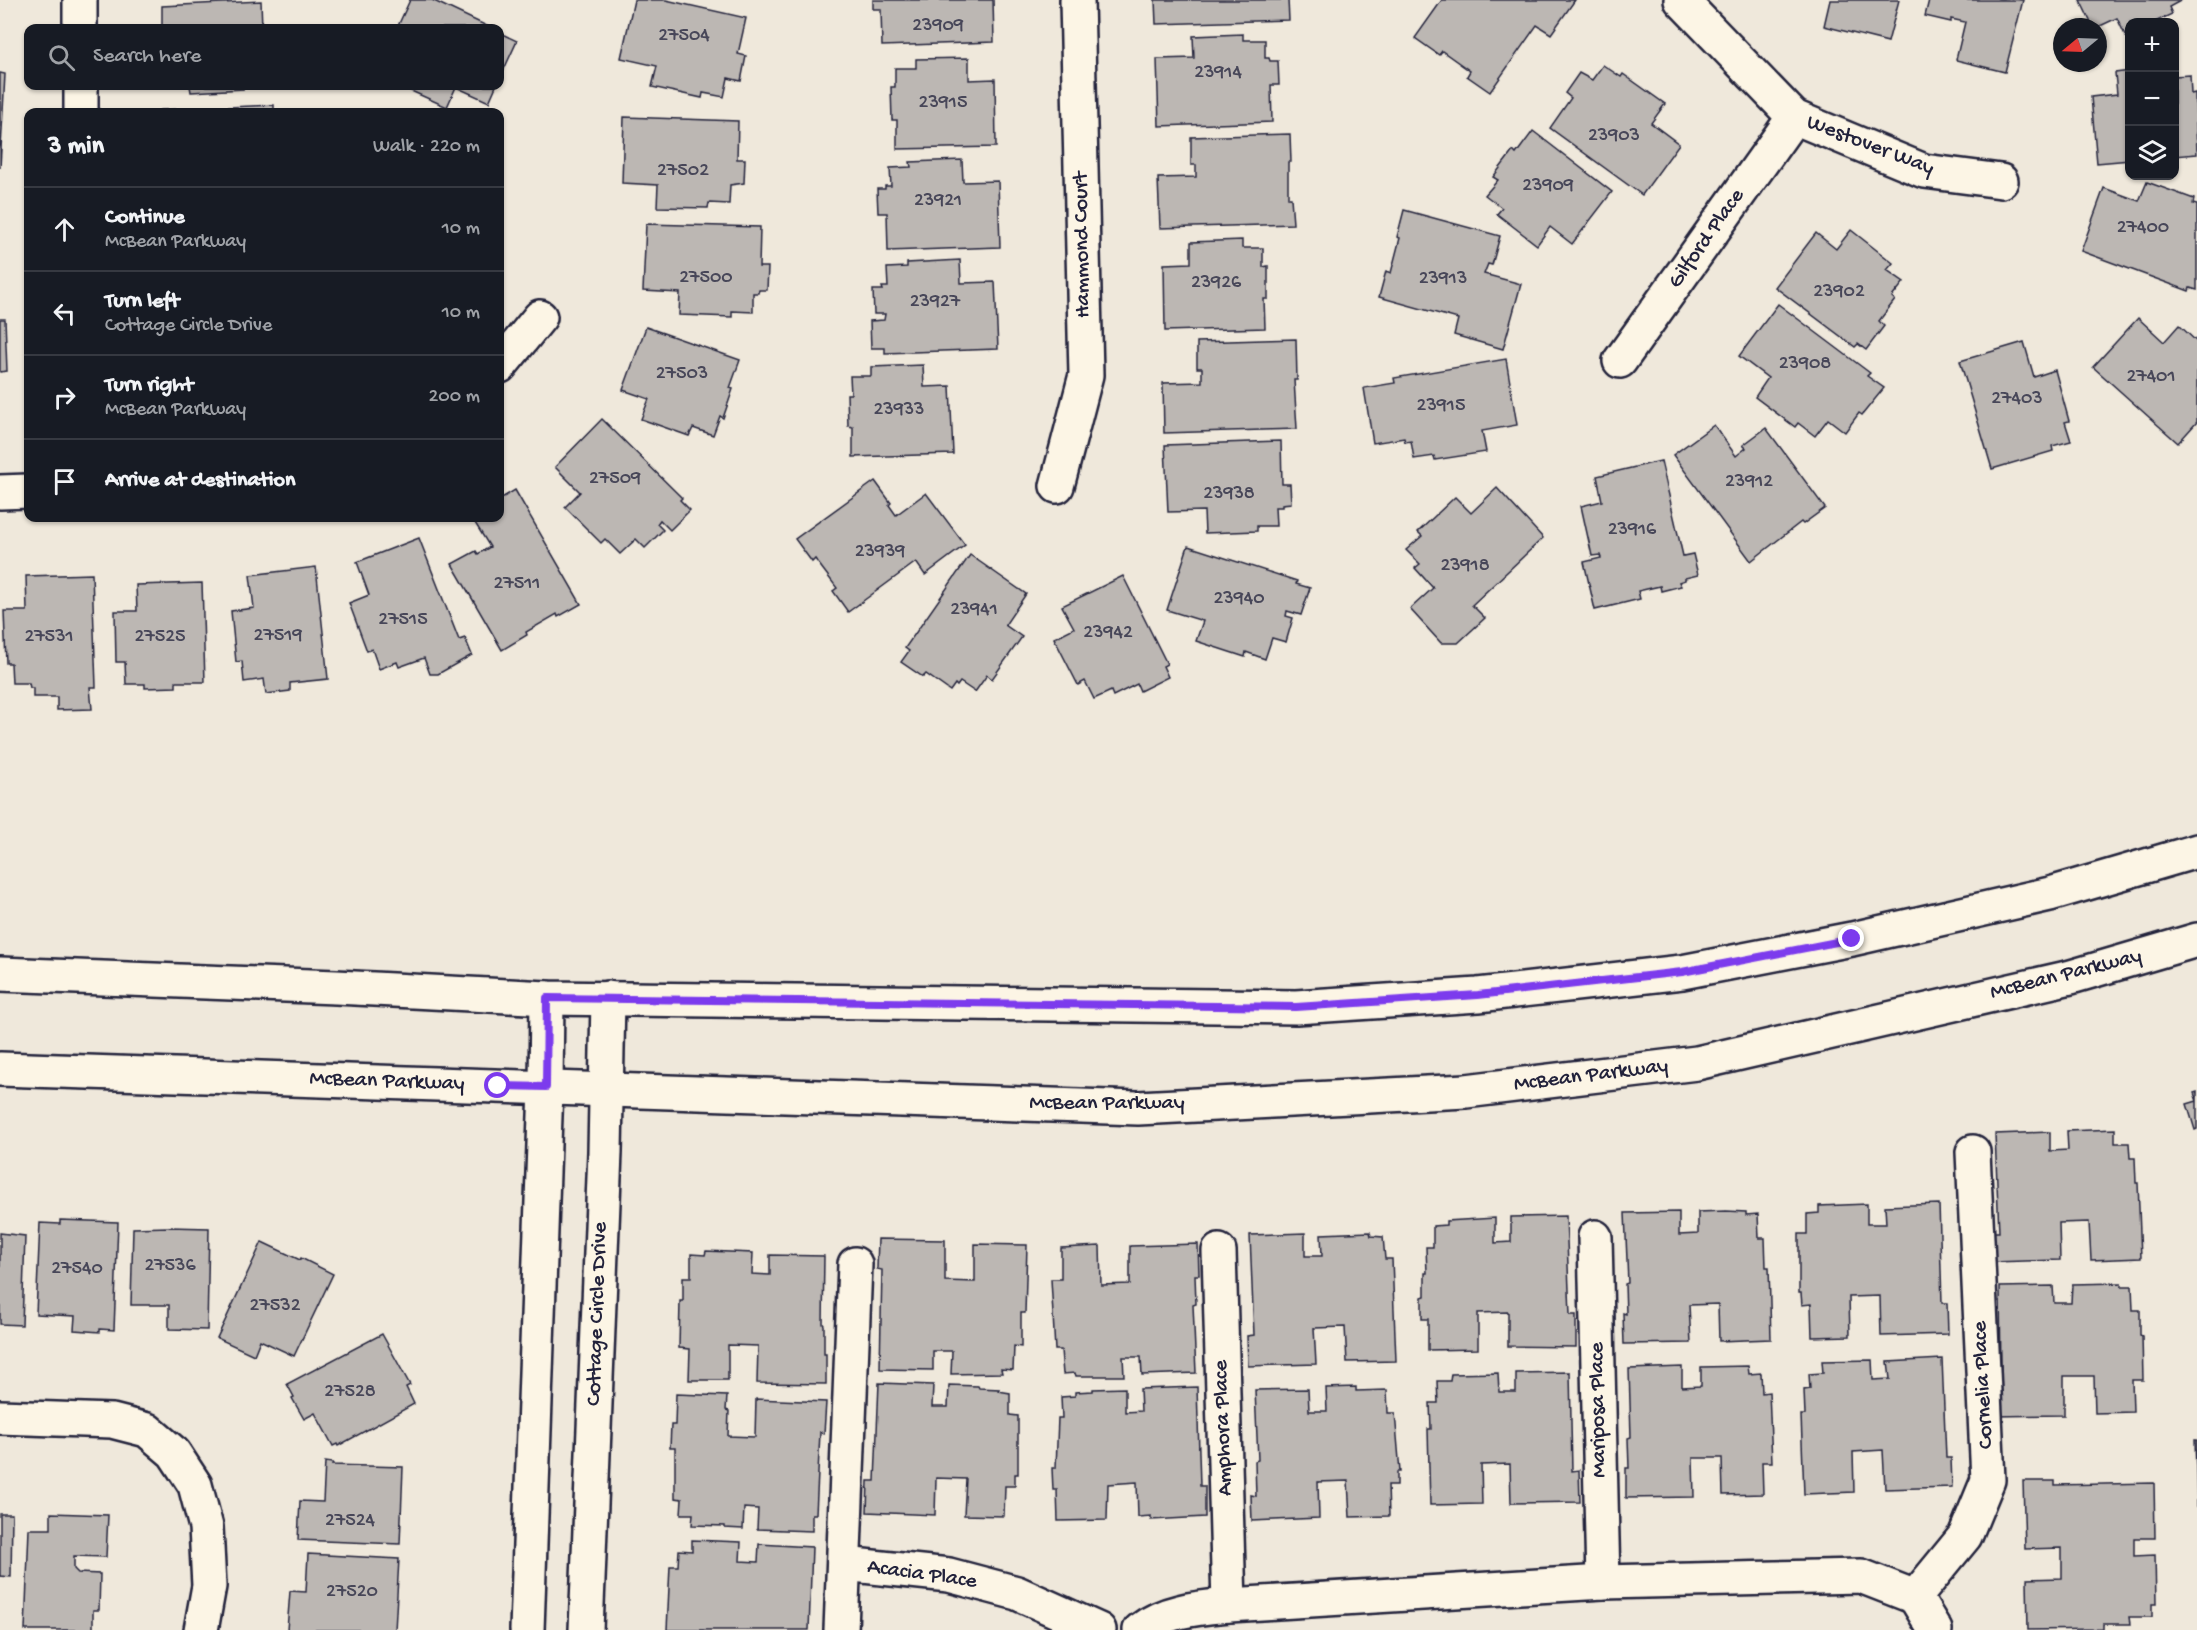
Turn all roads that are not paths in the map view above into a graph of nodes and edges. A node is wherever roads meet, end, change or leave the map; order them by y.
1 (80, 0) edge
2 (1077, 0) edge
3 (1681, 0) edge
4 (80, 24) edge
5 (81, 90) edge
6 (81, 108) edge
7 (1794, 117) junction
8 (2001, 181) dead end
9 (540, 317) dead end
10 (504, 361) edge
11 (1620, 361) dead end
12 (1057, 486) dead end
13 (24, 491) edge
14 (0, 492) edge
15 (2197, 851) edge
16 (2197, 940) edge
17 (0, 974) edge
18 (547, 998) junction
19 (608, 998) junction
20 (0, 1069) edge
21 (546, 1087) junction
22 (607, 1088) junction
23 (1973, 1152) dead end
24 (1595, 1237) dead end
25 (1219, 1251) dead end
26 (855, 1264) dead end
27 (0, 1417) edge
28 (844, 1564) junction
29 (1603, 1582) junction
30 (1915, 1597) junction
31 (1230, 1605) junction
32 (201, 1630) edge
33 (527, 1630) edge
34 (586, 1630) edge
35 (841, 1630) edge
36 (1100, 1630) edge
37 (1140, 1630) edge
38 (1935, 1630) edge

1 - 4 street
2 - 12 street, Hammond Court
3 - 7 street, Westover Way
5 - 6 street
7 - 8 street, Westover Way
7 - 11 street, Gilford Place
9 - 10 street
13 - 14 street
15 - 19 street
16 - 22 street, McBean Parkway
17 - 18 street
18 - 19 street
18 - 21 street
19 - 22 street, Cottage Circle Drive
20 - 21 street, McBean Parkway
21 - 22 street, McBean Parkway
21 - 33 street
22 - 34 street, Cottage Circle Drive
23 - 30 street, Cornelia Place
24 - 29 street, Mariposa Place
25 - 31 street, Amphora Place
26 - 28 street
27 - 32 street
28 - 35 street
28 - 36 street, Acacia Place
29 - 30 street
29 - 31 street
30 - 38 street
31 - 37 street

